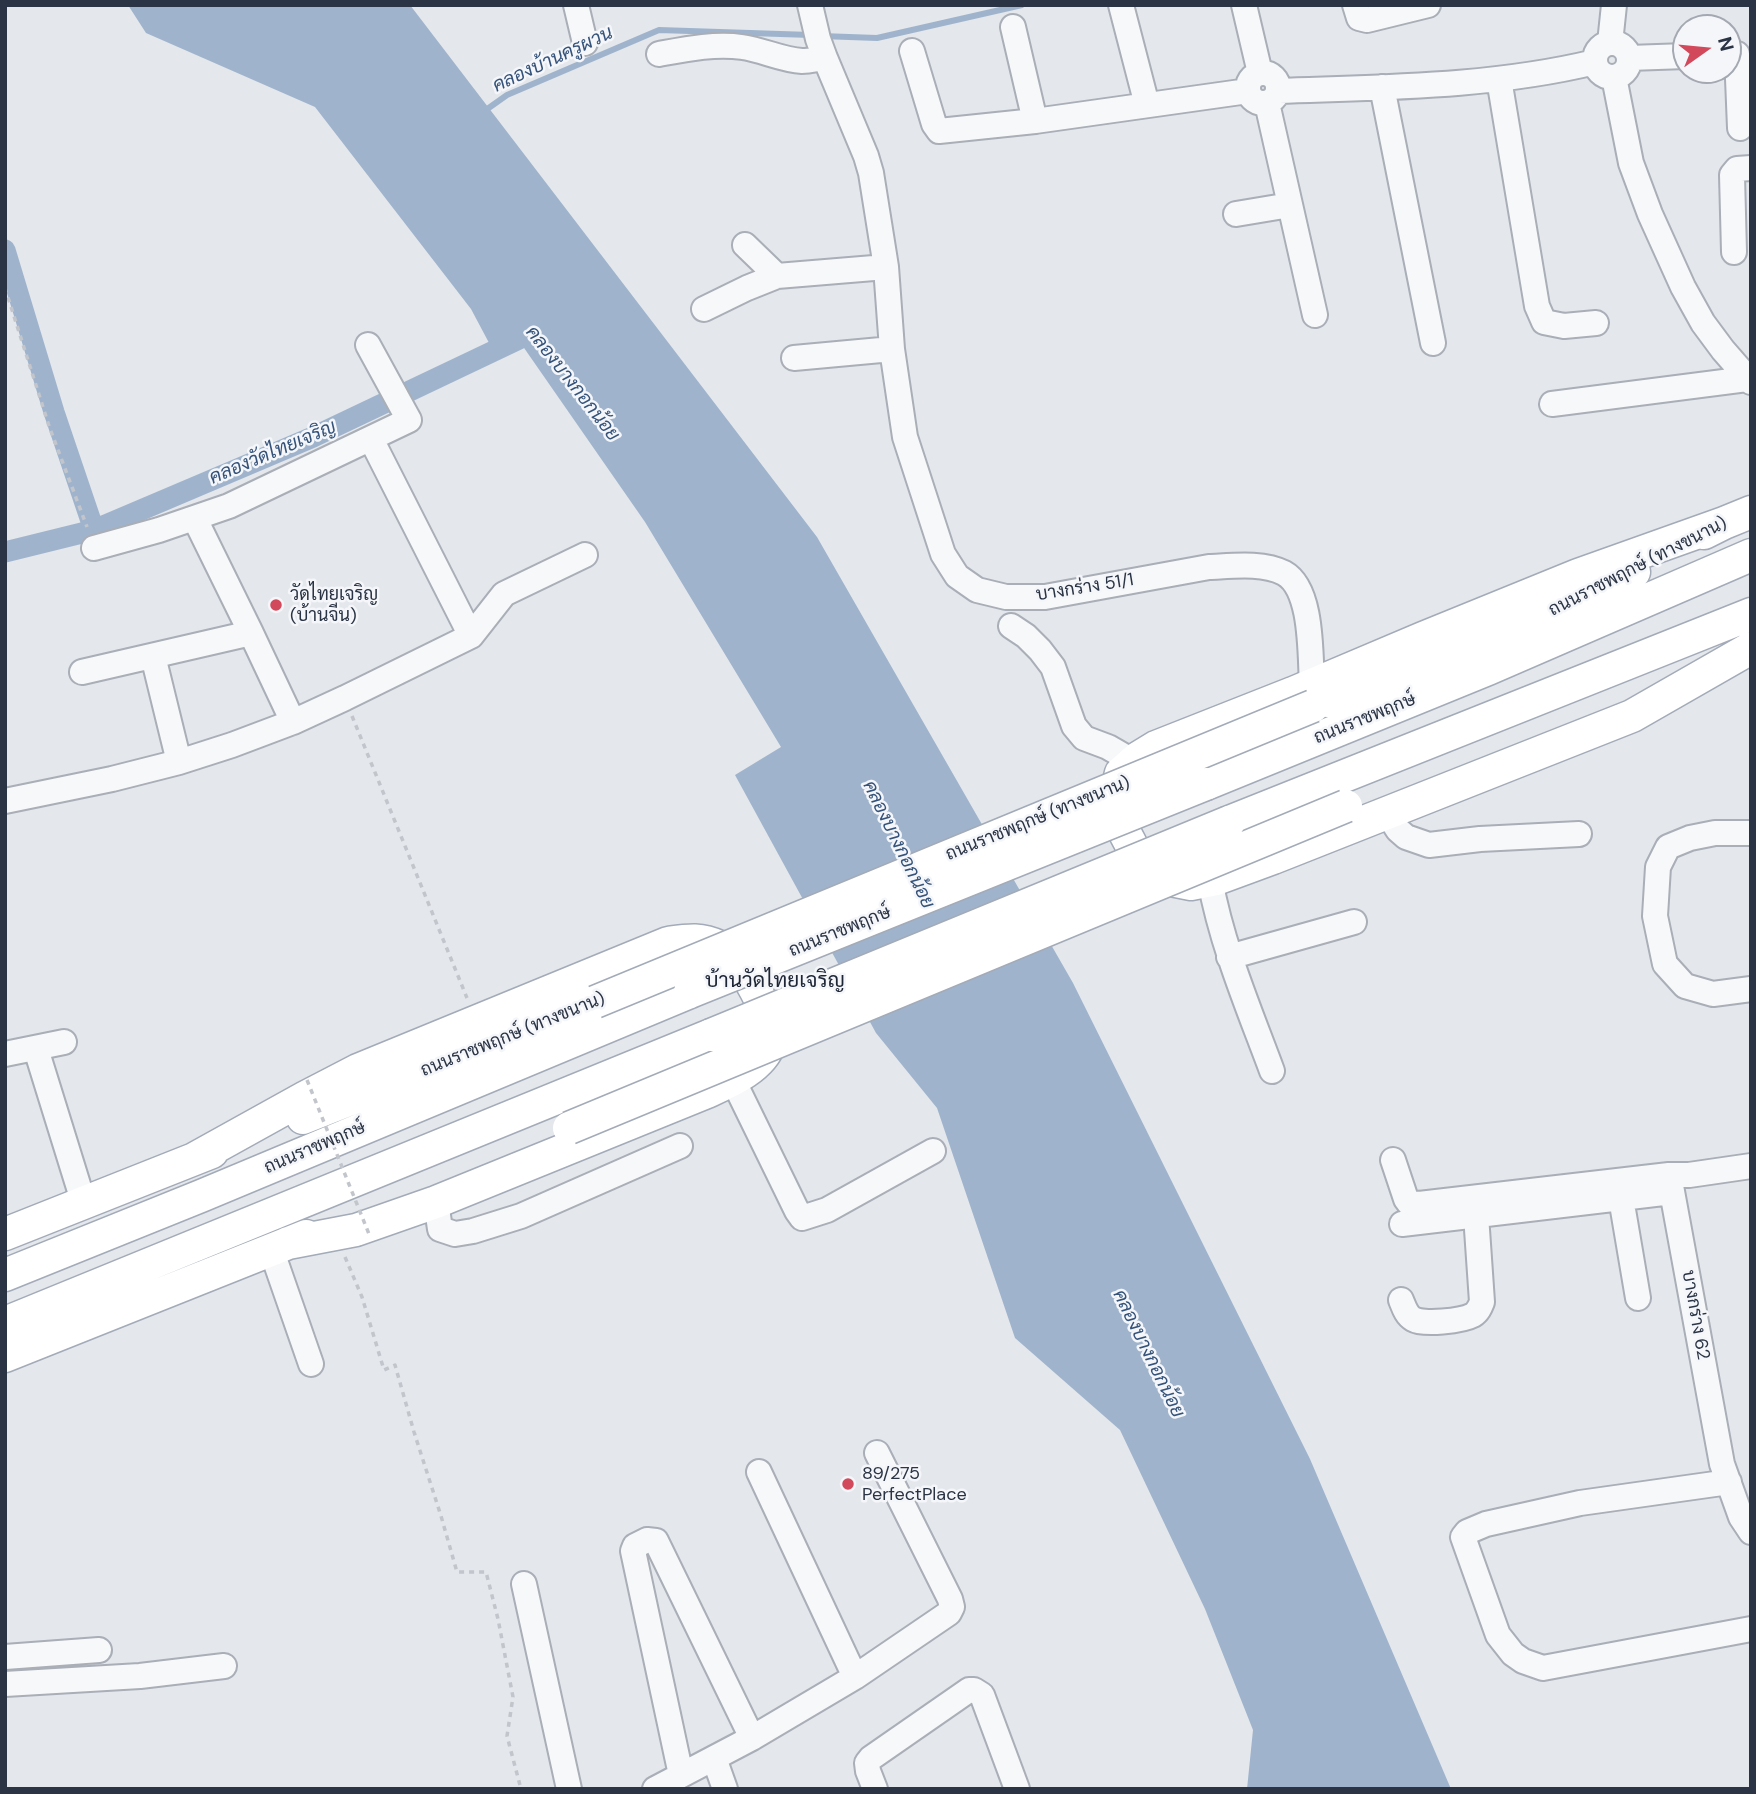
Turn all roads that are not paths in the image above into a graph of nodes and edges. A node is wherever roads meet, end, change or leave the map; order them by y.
1 (576, 5) edge
2 (1121, 5) edge
3 (1244, 5) edge
4 (1354, 5) edge
5 (1428, 5) edge
6 (1614, 5) edge
7 (1013, 27) dead end
8 (817, 31) edge
9 (585, 43) dead end
10 (912, 51) dead end
11 (659, 54) dead end
12 (1672, 57) edge
13 (1612, 60) junction
14 (1499, 79) junction
15 (1739, 84) edge
16 (1382, 87) junction
17 (1263, 89) junction
18 (1147, 105) junction
19 (1035, 121) junction
20 (1740, 128) dead end
21 (1751, 168) edge
22 (1290, 205) junction
23 (1236, 214) dead end
24 (745, 245) dead end
25 (1734, 252) dead end
26 (886, 267) junction
27 (778, 276) junction
28 (704, 309) dead end
29 (1315, 315) dead end
30 (1596, 323) dead end
31 (1433, 343) dead end
32 (368, 345) dead end
33 (892, 349) junction
34 (794, 358) dead end
35 (1749, 380) edge
36 (1552, 404) dead end
37 (371, 439) junction
38 (1737, 517) edge
39 (195, 519) junction
40 (94, 548) dead end
41 (584, 555) dead end
42 (1751, 555) edge
43 (1751, 614) edge
44 (1011, 626) dead end
45 (251, 633) junction
46 (471, 636) junction
47 (1751, 647) edge
48 (153, 656) junction
49 (82, 672) dead end
50 (1312, 695) junction
51 (293, 722) junction
52 (179, 762) junction
53 (1134, 762) junction
54 (5, 801) edge
55 (1387, 813) junction
56 (1751, 833) edge
57 (1579, 834) dead end
58 (1210, 880) junction
59 (1354, 922) dead end
60 (1229, 957) junction
61 (1751, 989) edge
62 (64, 1042) dead end
63 (36, 1049) junction
64 (5, 1054) edge
65 (1272, 1071) dead end
66 (733, 1080) junction
67 (680, 1146) dead end
68 (933, 1151) dead end
69 (194, 1159) junction
70 (1392, 1160) dead end
71 (1751, 1166) edge
72 (1670, 1183) junction
73 (1621, 1198) junction
74 (436, 1202) junction
75 (84, 1204) junction
76 (1476, 1215) junction
77 (1402, 1224) dead end
78 (5, 1234) edge
79 (279, 1246) junction
80 (5, 1275) edge
81 (1638, 1298) dead end
82 (1401, 1300) dead end
83 (5, 1323) edge
84 (5, 1356) edge
85 (311, 1364) dead end
86 (877, 1453) dead end
87 (759, 1472) dead end
88 (1729, 1482) junction
89 (1751, 1532) edge
90 (524, 1584) dead end
91 (1751, 1629) edge
92 (99, 1650) dead end
93 (5, 1657) edge
94 (224, 1666) dead end
95 (855, 1676) junction
96 (5, 1684) edge
97 (752, 1738) junction
98 (719, 1772) edge
99 (681, 1775) junction
100 (569, 1789) edge
101 (655, 1789) edge
102 (875, 1789) edge
103 (1017, 1789) edge

1 - 9 street
2 - 18 street
3 - 17 street
4 - 5 street
6 - 13 street
7 - 19 street
8 - 11 street
8 - 26 street, บางกร่าง 51/1
10 - 19 street
12 - 13 street
13 - 14 street
13 - 35 street
14 - 16 street
14 - 30 street
15 - 20 street
16 - 17 street
16 - 31 street
17 - 18 street
17 - 22 street
18 - 19 street
21 - 25 street
22 - 23 street
22 - 29 street
24 - 27 street
26 - 27 street
26 - 33 street, บางกร่าง 51/1
27 - 28 street
32 - 37 street
33 - 34 street
33 - 50 street, บางกร่าง 51/1
35 - 36 street
37 - 39 street
37 - 46 street
38 - 50 main road, ถนนราชพฤกษ์ (ทางขนาน)
39 - 40 street
39 - 45 street
41 - 46 street
42 - 80 main road, ถนนราชพฤกษ์, bridge
43 - 83 main road, bridge
44 - 53 street
45 - 48 street
45 - 51 street
46 - 51 street
47 - 55 main road
47 - 79 main road, bridge
48 - 49 street
48 - 52 street
50 - 53 main road
50 - 69 main road, ถนนราชพฤกษ์ (ทางขนาน), bridge
51 - 52 street
52 - 54 street
53 - 58 main road
55 - 57 street
55 - 58 main road
56 - 61 street
58 - 60 street
59 - 60 street
60 - 65 street
62 - 63 street
63 - 64 street
63 - 75 street
66 - 68 street
66 - 69 main road
66 - 74 main road
67 - 74 street
69 - 75 main road, ถนนราชพฤกษ์ (ทางขนาน)
70 - 72 street
71 - 72 street
72 - 73 street
72 - 88 street, บางกร่าง 62
73 - 76 street
73 - 81 street
74 - 79 main road
75 - 78 main road, ถนนราชพฤกษ์ (ทางขนาน)
76 - 77 street
76 - 82 street
79 - 84 main road
79 - 85 street
86 - 95 street
87 - 95 street
88 - 89 street, บางกร่าง 62
88 - 91 street
90 - 100 street
92 - 93 street
94 - 96 street
95 - 97 street
97 - 98 street
97 - 99 street
98 - 99 street
99 - 101 street
102 - 103 street

